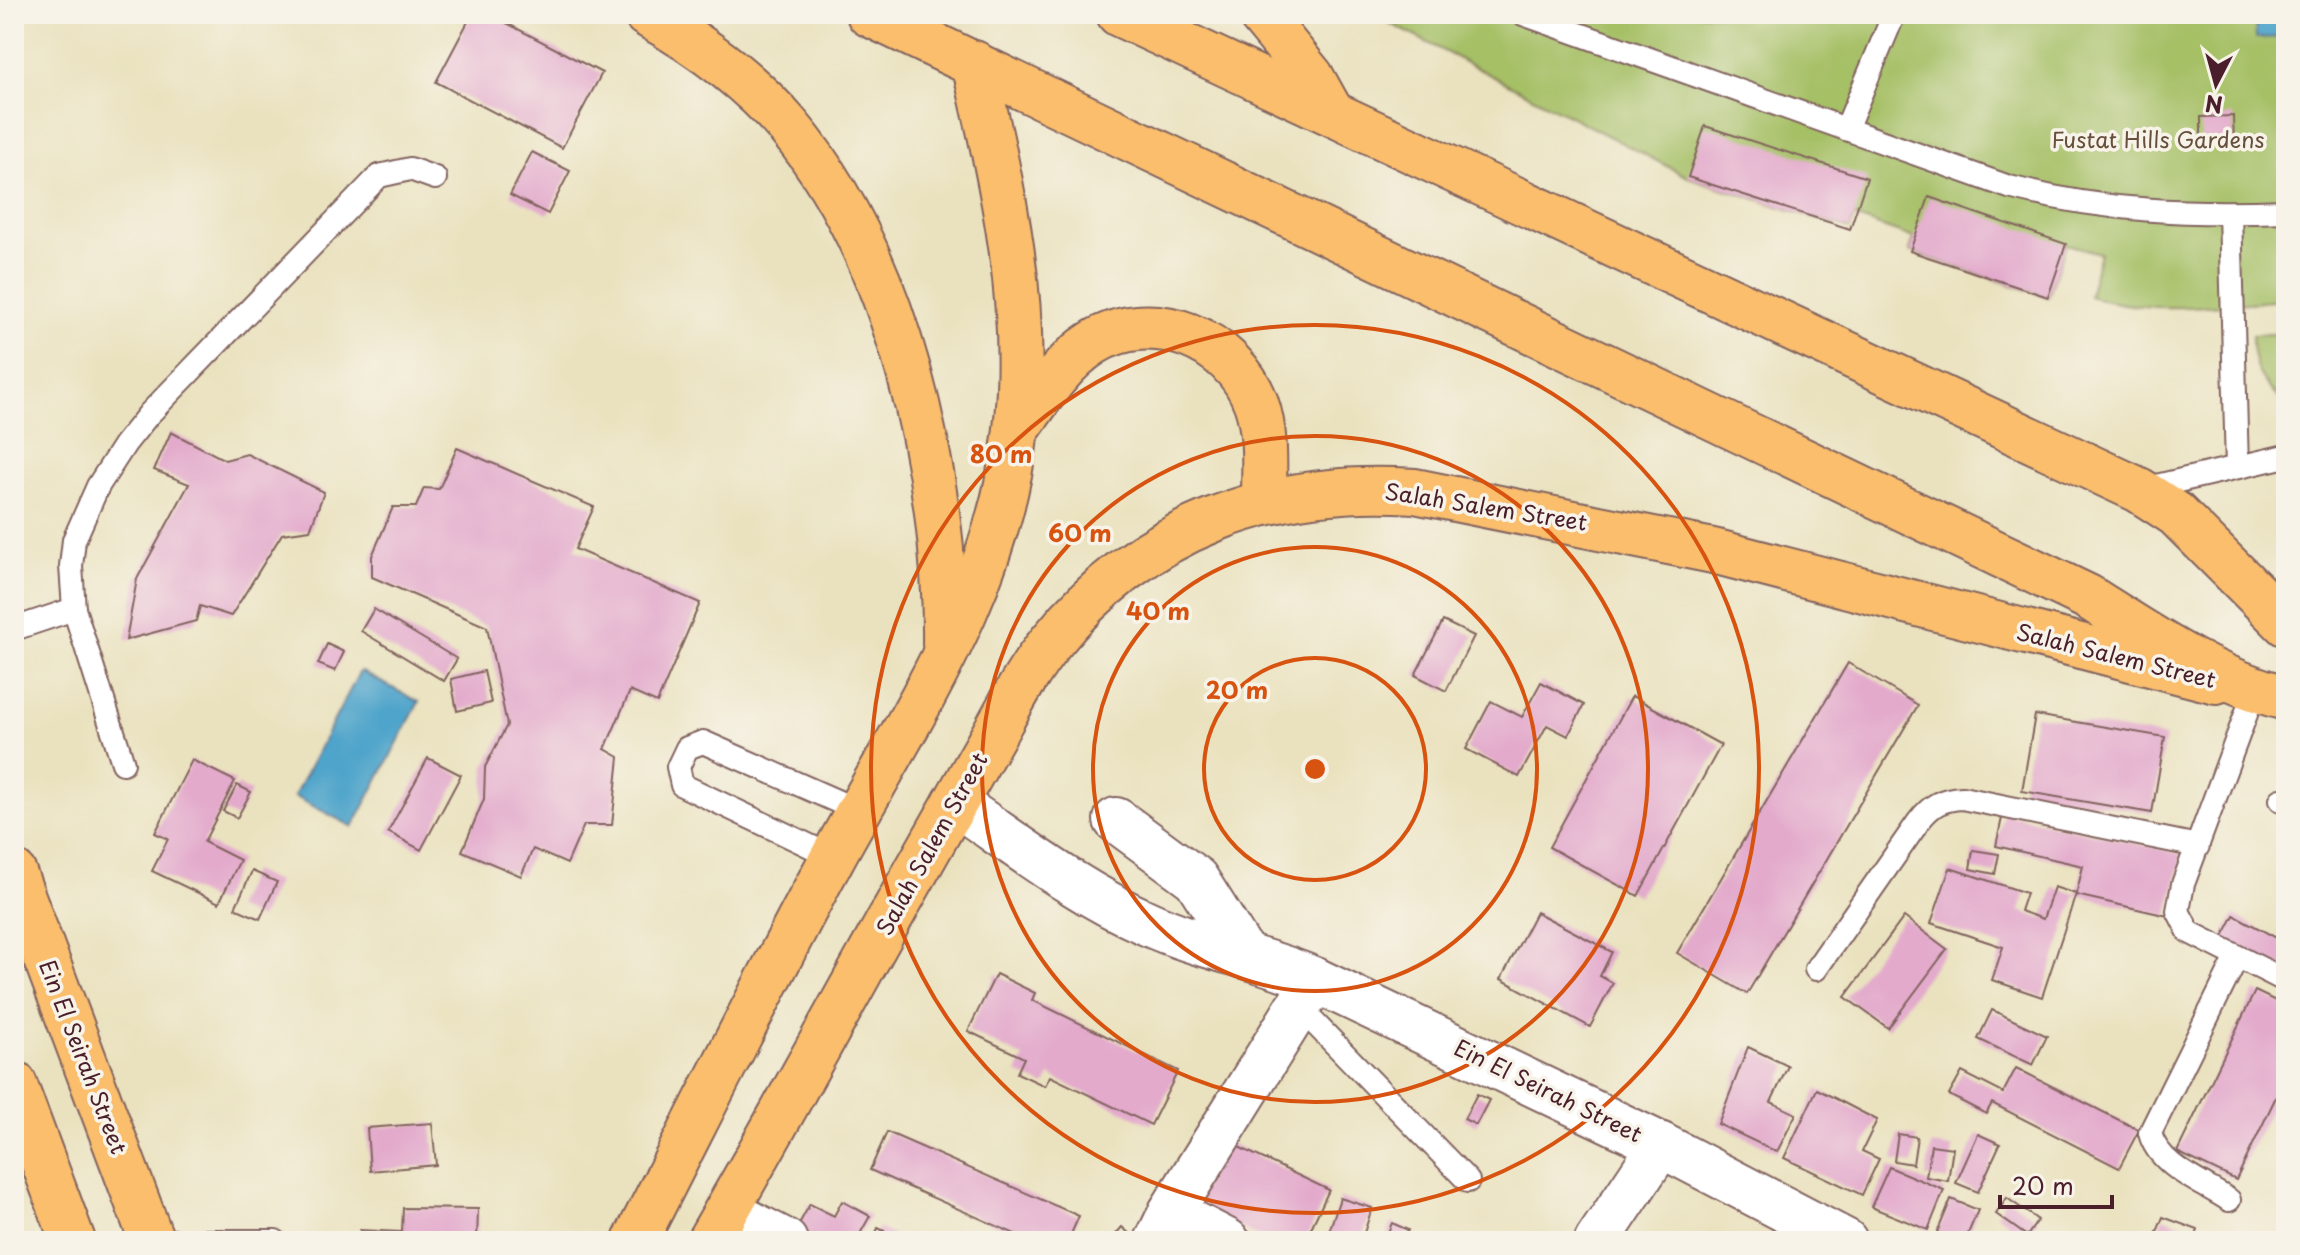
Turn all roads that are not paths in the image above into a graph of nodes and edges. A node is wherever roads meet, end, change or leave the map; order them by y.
1 (646, 14) edge
2 (869, 14) edge
3 (1119, 14) edge
4 (1260, 14) edge
5 (1523, 14) edge
6 (1894, 14) edge
7 (974, 63) junction
8 (1331, 112) junction
9 (1846, 129) junction
10 (435, 178) dead end
11 (2286, 211) edge
12 (2230, 213) junction
13 (1016, 431) junction
14 (2286, 456) edge
15 (2237, 467) junction
16 (2139, 490) junction
17 (1264, 501) junction
18 (74, 609) junction
19 (2286, 624) edge
20 (14, 629) edge
21 (944, 661) junction
22 (2270, 694) edge
23 (123, 763) dead end
24 (955, 803) junction
25 (859, 811) junction
26 (1116, 820) dead end
27 (2198, 846) junction
28 (833, 857) junction
29 (14, 873) edge
30 (1244, 955) junction
31 (2237, 957) junction
32 (1816, 969) dead end
33 (2286, 981) edge
34 (1307, 993) junction
35 (14, 1083) edge
36 (1661, 1145) junction
37 (1468, 1181) dead end
38 (2229, 1200) dead end
39 (718, 1226) edge
40 (1164, 1226) edge
41 (73, 1241) edge
42 (152, 1241) edge
43 (275, 1241) edge
44 (635, 1241) edge
45 (785, 1241) edge
46 (1227, 1241) edge
47 (1597, 1241) edge
48 (1845, 1241) edge

1 - 21 main road
2 - 7 main road, Salah Salem Street
3 - 8 main road
4 - 8 main road
5 - 9 lane
6 - 9 lane
7 - 13 main road
7 - 22 main road, Salah Salem Street
8 - 16 main road
9 - 12 lane
10 - 18 lane
11 - 12 lane
12 - 15 lane
13 - 17 main road
13 - 21 main road
14 - 15 lane
15 - 16 lane
16 - 19 main road
17 - 22 main road, Salah Salem Street
17 - 24 main road, Salah Salem Street
18 - 20 lane
18 - 23 lane
21 - 25 main road
22 - 27 lane
24 - 30 street, Ein El Seirah Street
24 - 39 main road, Salah Salem Street
25 - 28 main road
25 - 28 lane
26 - 30 street
27 - 31 lane
27 - 32 lane
28 - 44 main road
29 - 42 main road, Ein El Seirah Street
30 - 34 street, Ein El Seirah Street
31 - 33 lane
31 - 38 lane
34 - 36 street, Ein El Seirah Street
34 - 37 lane
34 - 40 street
35 - 41 main road
36 - 47 street
36 - 48 street, Ein El Seirah Street
39 - 45 street
40 - 46 street
42 - 43 lane

